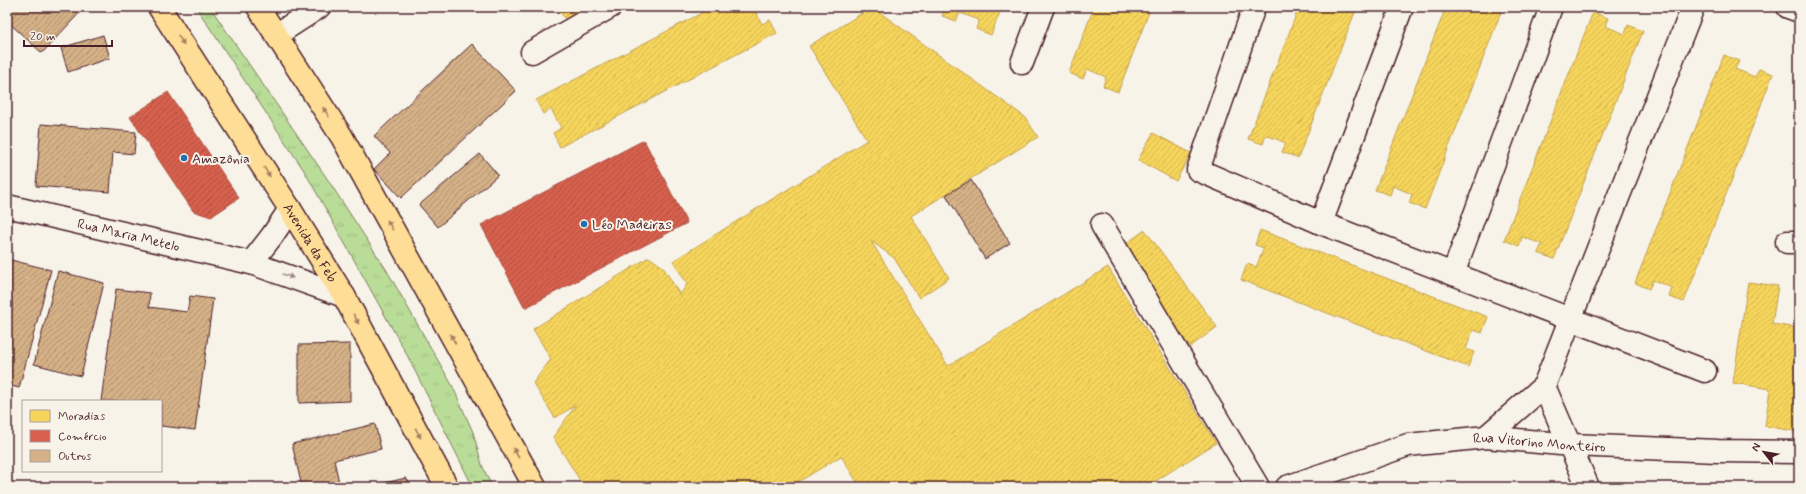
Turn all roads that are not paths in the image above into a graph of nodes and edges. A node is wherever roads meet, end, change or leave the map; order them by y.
1 (159, 7) edge
2 (258, 7) edge
3 (319, 7) edge
4 (610, 7) edge
5 (1043, 7) edge
6 (1254, 7) edge
7 (1402, 7) edge
8 (1551, 7) edge
9 (1693, 7) edge
10 (1788, 7) edge
11 (1799, 10) edge
12 (276, 35) junction
13 (532, 52) dead end
14 (1022, 63) dead end
15 (7, 206) edge
16 (290, 209) junction
17 (1321, 223) junction
18 (1102, 225) dead end
19 (251, 263) junction
20 (1453, 274) junction
21 (344, 296) junction
22 (1571, 318) junction
23 (1705, 371) dead end
24 (1544, 386) junction
25 (1486, 437) junction
26 (1571, 445) junction
27 (1799, 452) edge
28 (447, 487) edge
29 (535, 487) edge
30 (1258, 487) edge
31 (1286, 487) edge
32 (1588, 487) edge

1 -> 16 main road, Avenida da Feb
2 - 12 main road
3 - 12 street
4 - 13 street
5 - 14 street
6 - 17 street
7 - 17 street
8 - 20 street
9 - 22 street
10 - 11 street
29 -> 12 main road
15 - 19 street, Rua Maria Metelo
16 - 19 street
16 - 21 main road, Avenida da Feb
17 - 20 street
18 - 30 street
19 -> 21 street, Rua Maria Metelo
20 - 22 street
21 -> 28 main road, Avenida da Feb
22 - 23 street
22 - 24 street
24 - 25 street
24 - 26 street
25 - 26 street, Rua Vitorino Monteiro
25 - 31 street, Rua Vitorino Monteiro
26 - 27 street, Rua Vitorino Monteiro
26 - 32 street

